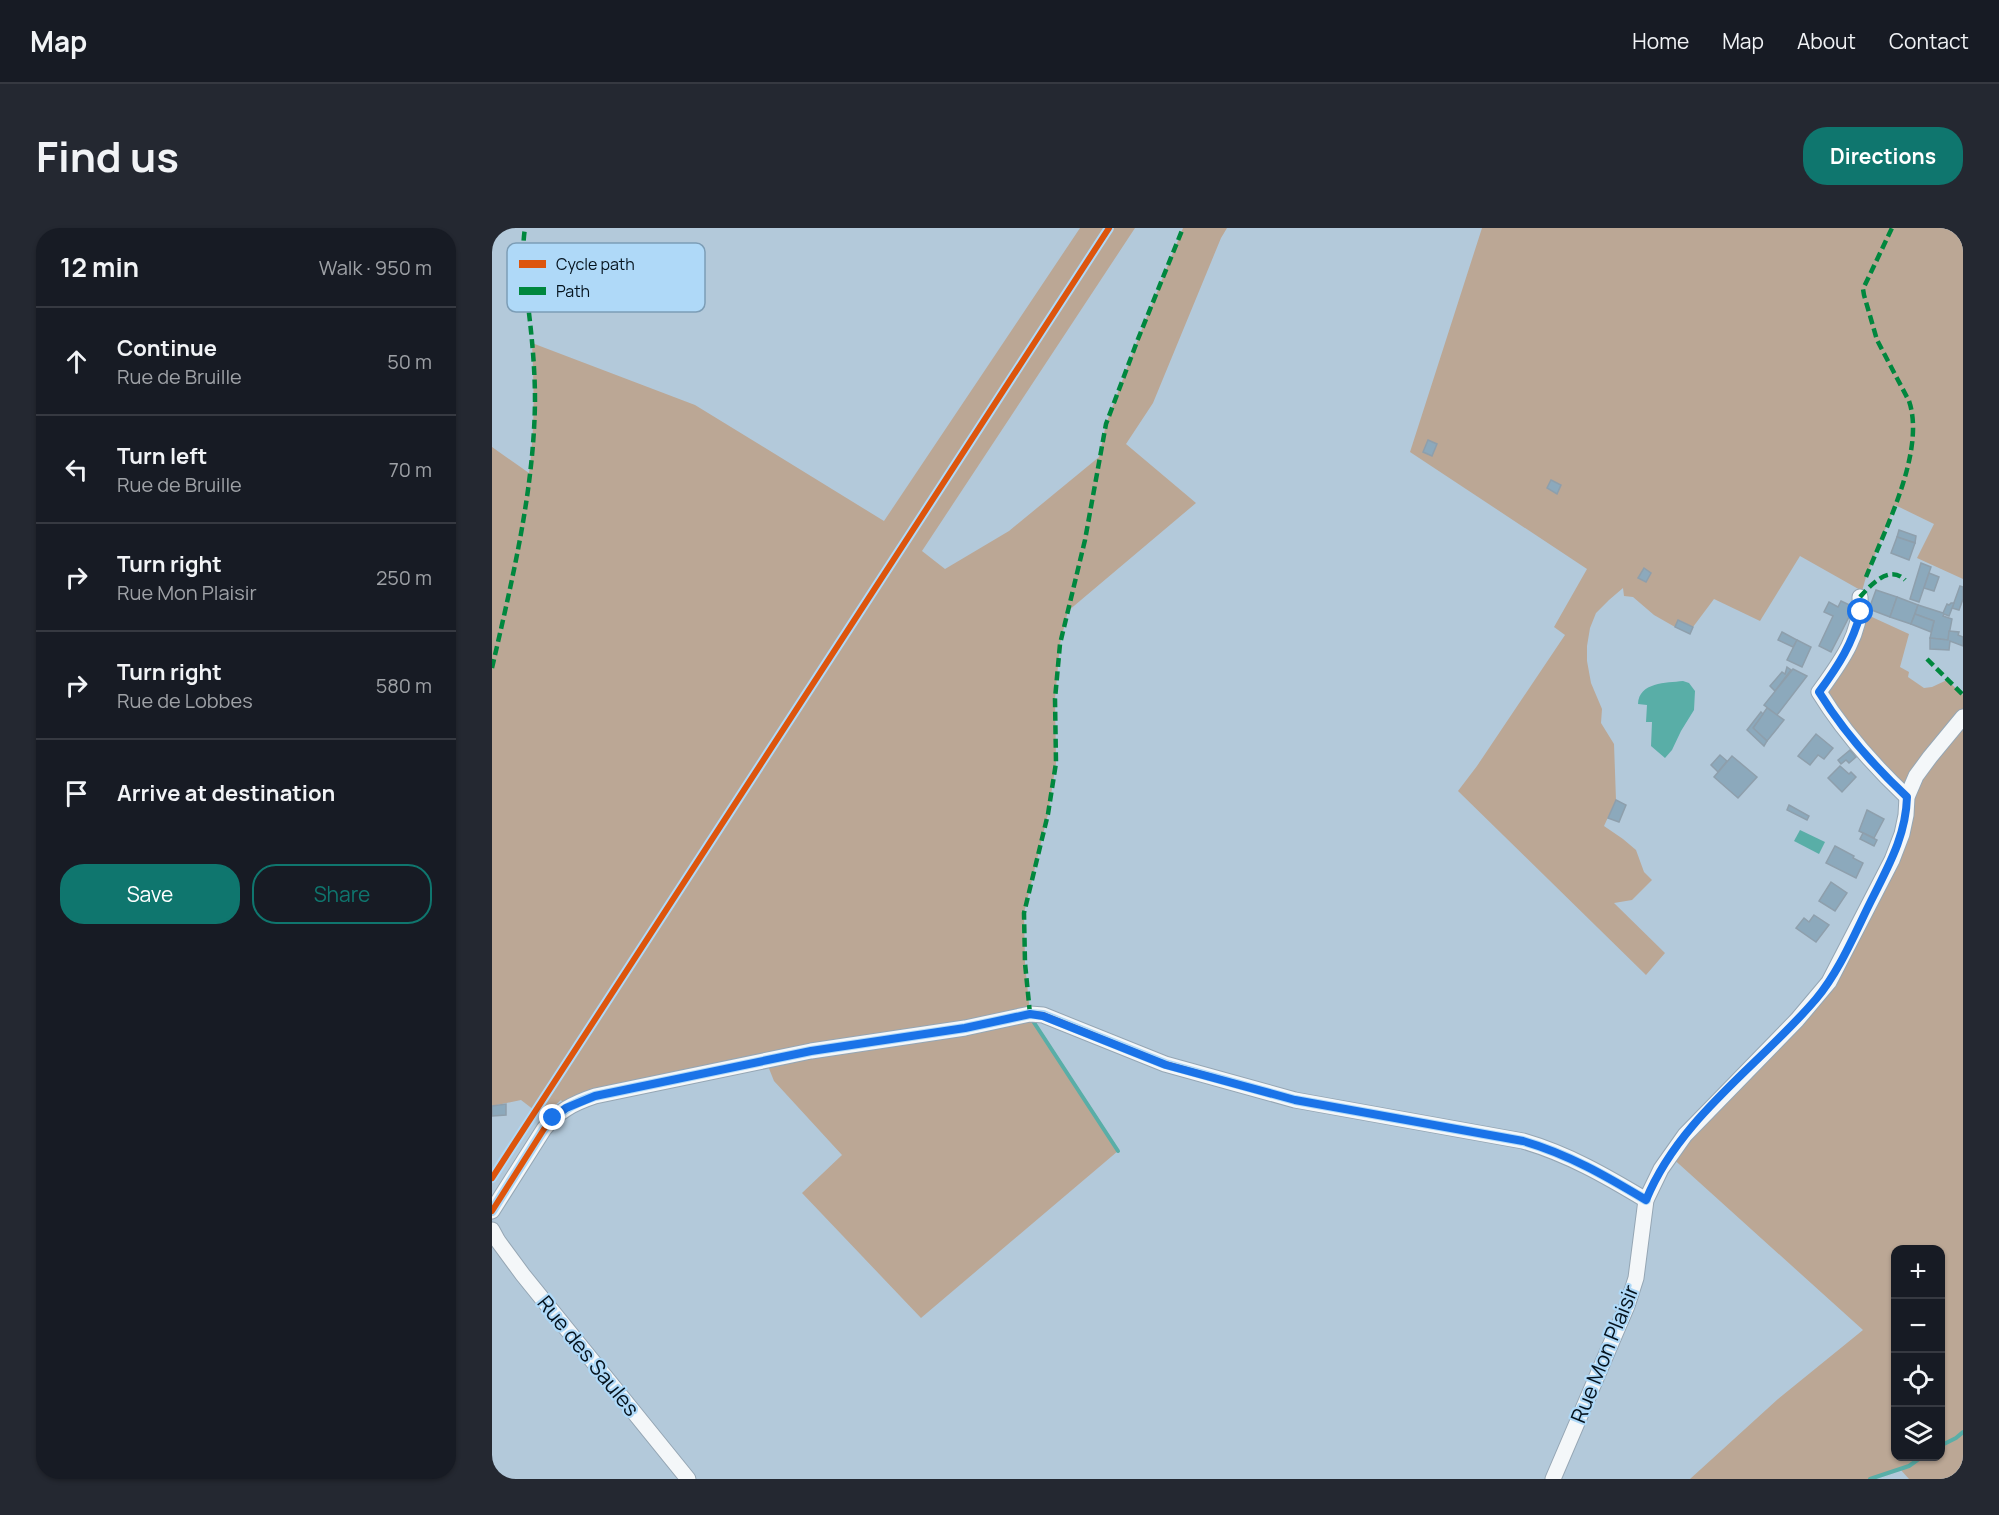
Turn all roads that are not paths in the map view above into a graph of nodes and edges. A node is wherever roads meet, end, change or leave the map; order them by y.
1 (1860, 597) dead end
2 (1963, 717) edge
3 (1907, 797) junction
4 (1646, 1200) junction
5 (492, 1211) edge
6 (492, 1230) edge
7 (688, 1479) edge
8 (1553, 1479) edge

1 - 3 street
2 - 3 street, Rue Mon Plaisir
3 - 4 street, Rue Mon Plaisir
4 - 5 street
4 - 8 street, Rue Mon Plaisir
6 - 7 street, Rue des Saules

